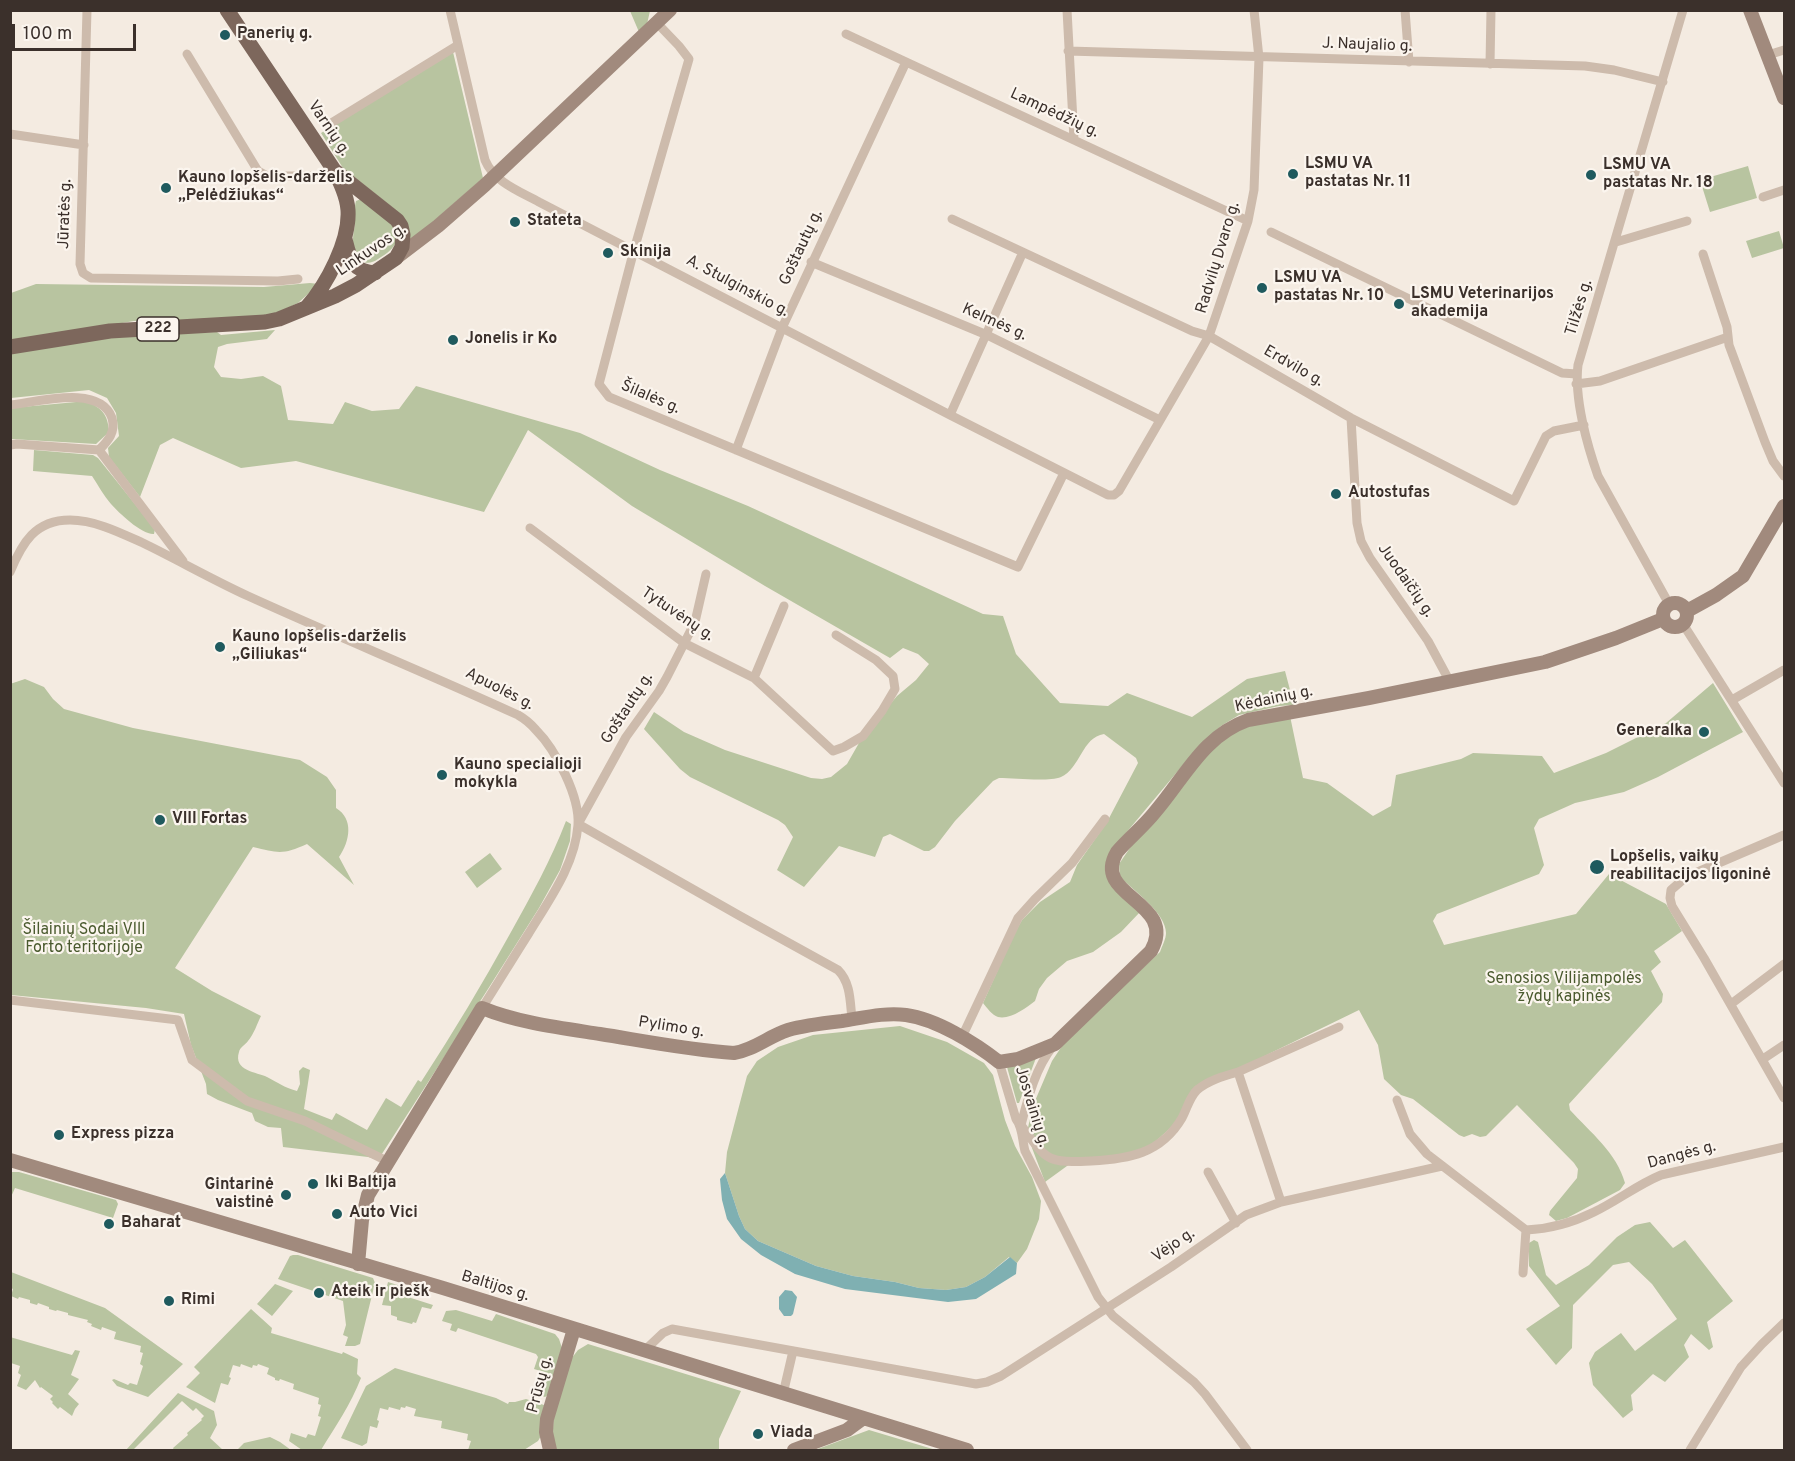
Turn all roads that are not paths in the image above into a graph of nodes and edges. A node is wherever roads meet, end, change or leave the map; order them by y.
1 (87, 10) edge
2 (227, 10) edge
3 (450, 10) edge
4 (670, 10) edge
5 (1066, 10) edge
6 (1254, 10) edge
7 (1405, 10) edge
8 (1491, 10) edge
9 (1683, 10) edge
10 (1750, 10) edge
11 (656, 17) edge
12 (846, 34) dead end
13 (458, 45) junction
14 (1785, 50) edge
15 (1068, 51) junction
16 (187, 54) dead end
17 (1768, 55) junction
18 (1259, 58) junction
19 (906, 62) junction
20 (1409, 62) junction
21 (1490, 64) junction
22 (1663, 82) junction
23 (1785, 98) edge
24 (328, 125) dead end
25 (10, 134) edge
26 (1074, 140) junction
27 (84, 146) junction
28 (334, 170) junction
29 (495, 176) junction
30 (1785, 190) edge
31 (1763, 196) dead end
32 (371, 198) junction
33 (348, 211) junction
34 (952, 219) dead end
35 (1248, 221) junction
36 (1687, 221) dead end
37 (1271, 232) dead end
38 (345, 239) junction
39 (1620, 241) junction
40 (634, 250) junction
41 (1023, 252) junction
42 (1703, 254) dead end
43 (396, 258) junction
44 (811, 262) junction
45 (375, 273) junction
46 (298, 279) dead end
47 (305, 310) junction
48 (782, 328) junction
49 (987, 335) junction
50 (1209, 336) junction
51 (1728, 337) junction
52 (10, 347) edge
53 (1577, 379) junction
54 (10, 405) edge
55 (950, 415) junction
56 (1351, 418) junction
57 (1160, 420) junction
58 (1584, 425) junction
59 (10, 445) edge
60 (99, 450) junction
61 (736, 450) junction
62 (1064, 473) junction
63 (1785, 476) edge
64 (1119, 491) joint
65 (1785, 506) edge
66 (530, 528) dead end
67 (184, 563) junction
68 (10, 572) edge
69 (706, 574) dead end
70 (1669, 604) junction
71 (784, 606) dead end
72 (1685, 617) junction
73 (1663, 619) junction
74 (836, 635) dead end
75 (684, 643) junction
76 (1785, 670) edge
77 (754, 678) junction
78 (1450, 682) junction
79 (1732, 700) junction
80 (1780, 767) edge
81 (1785, 783) edge
82 (1105, 819) dead end
83 (579, 824) junction
84 (1785, 835) edge
85 (1785, 964) edge
86 (10, 1000) edge
87 (1731, 1004) junction
88 (482, 1008) junction
89 (852, 1019) junction
90 (1339, 1028) dead end
91 (962, 1037) junction
92 (1055, 1044) junction
93 (1785, 1045) edge
94 (1763, 1059) junction
95 (999, 1062) junction
96 (1238, 1072) junction
97 (1785, 1098) edge
98 (1397, 1100) dead end
99 (1021, 1125) junction
100 (1785, 1147) edge
101 (10, 1160) edge
102 (387, 1161) junction
103 (1442, 1166) junction
104 (1208, 1172) dead end
105 (1281, 1202) junction
106 (1236, 1223) junction
107 (1526, 1230) junction
108 (358, 1264) junction
109 (1523, 1273) dead end
110 (1106, 1309) junction
111 (1785, 1323) edge
112 (574, 1329) junction
113 (645, 1350) junction
114 (793, 1351) junction
115 (783, 1394) junction
116 (862, 1419) junction
117 (550, 1450) edge
118 (794, 1450) edge
119 (967, 1450) edge
120 (1247, 1450) edge
121 (1690, 1450) edge

1 - 27 street, Jūratės g.
2 - 28 main road, Varnių g.
3 - 13 street
4 - 11 main road, Linkuvos g. / 222
5 - 15 street
6 - 18 street, Radvilų Dvaro g.
7 - 20 street
8 - 21 street
9 - 22 street, Tilžės g.
10 - 17 main road
11 - 29 main road, Linkuvos g. / 222
11 - 40 street, Šilalės g.
12 - 19 street, Lampėdžių g.
13 - 24 street
13 - 29 street
14 - 17 street
15 - 18 street, J. Naujalio g.
15 - 26 street
16 - 28 street
17 - 23 main road
18 - 20 street, J. Naujalio g.
18 - 35 street, Radvilų Dvaro g.
19 - 26 street, Lampėdžių g.
19 - 44 street, Goštautų g.
20 - 21 street, J. Naujalio g.
21 - 22 street, J. Naujalio g.
22 - 39 street, Tilžės g.
25 - 27 street
26 - 35 street, Lampėdžių g.
27 - 46 street, Jūratės g.
28 - 32 main road
28 - 33 main road, Varnių g.
29 - 40 street, A. Stulginskio g.
29 - 43 main road, Linkuvos g. / 222
30 - 31 street
32 - 33 main road
32 - 43 main road
33 - 38 main road, Varnių g.
34 - 41 street, Erdvilo g.
35 - 50 street, Radvilų Dvaro g.
36 - 39 street
37 - 53 street
38 - 45 main road
38 - 47 main road, Varnių g.
39 - 53 street, Tilžės g.
40 - 48 street, A. Stulginskio g.
40 - 61 street, Šilalės g.
41 - 49 street
41 - 50 street, Erdvilo g.
42 - 51 street
43 - 45 main road, Linkuvos g. / 222
44 - 48 street, Goštautų g.
44 - 49 street, Kelmės g.
45 - 47 main road, Linkuvos g. / 222
47 - 52 main road, Linkuvos g. / 222
48 - 55 street, A. Stulginskio g.
48 - 61 street, Goštautų g.
49 - 55 street
49 - 57 street, Kelmės g.
50 - 56 street, Erdvilo g.
50 - 57 street, Radvilų Dvaro g.
51 - 53 street
51 - 63 street
53 - 58 street, Tilžės g.
54 - 60 street
55 - 62 street, A. Stulginskio g.
56 - 58 street, Erdvilo g.
56 - 78 street, Juodaičių g.
57 - 64 street, Radvilų Dvaro g.
58 - 70 street, Tilžės g.
59 - 60 street
60 - 67 street
61 - 62 street, Šilalės g.
62 - 64 street, A. Stulginskio g.
65 - 72 main road
66 - 75 street, Tytuvėnų g.
67 - 68 street, Apuolės g.
67 - 83 street, Apuolės g.
69 - 75 street, Goštautų g.
70 - 72 main road
70 - 73 main road
71 - 77 street
72 - 73 main road
72 - 79 street
73 - 78 main road, Kėdainių g.
74 - 77 street, Tytuvėnų g.
75 - 77 street, Tytuvėnų g.
75 - 83 street, Goštautų g.
76 - 79 street
78 - 92 main road, Kėdainių g.
79 - 80 street
80 - 81 street
82 - 91 street
83 - 88 street, Apuolės g.
83 - 89 street
84 - 87 street
85 - 87 street
86 - 102 street
87 - 94 street
88 - 89 main road, Pylimo g.
88 - 102 main road, Apuolės g.
89 - 91 main road, Josvainių g.
90 - 96 street
91 - 95 main road, Josvainių g.
92 - 95 main road
92 - 99 street
93 - 94 street
94 - 97 street
95 - 99 street, Josvainių g.
96 - 99 street
96 - 105 street
98 - 103 street
99 - 110 street, Josvainių g.
100 - 107 street, Dangės g.
101 - 108 main road, Baltijos g.
102 - 108 main road, Apuolės g.
103 - 105 street, Vėjo g.
103 - 107 street
104 - 106 street
105 - 106 street, Vėjo g.
106 - 110 street, Vėjo g.
107 - 109 street
108 - 112 main road, Baltijos g.
110 - 114 street, Vėjo g.
110 - 120 street, Josvainių g.
111 - 121 street
112 - 113 main road, Baltijos g.
112 - 117 main road, Prūsų g.
113 - 114 street, Vėjo g.
113 - 115 main road, Baltijos g.
114 - 115 street
115 - 116 main road, Baltijos g.
116 - 118 main road
116 - 119 main road, Baltijos g.

